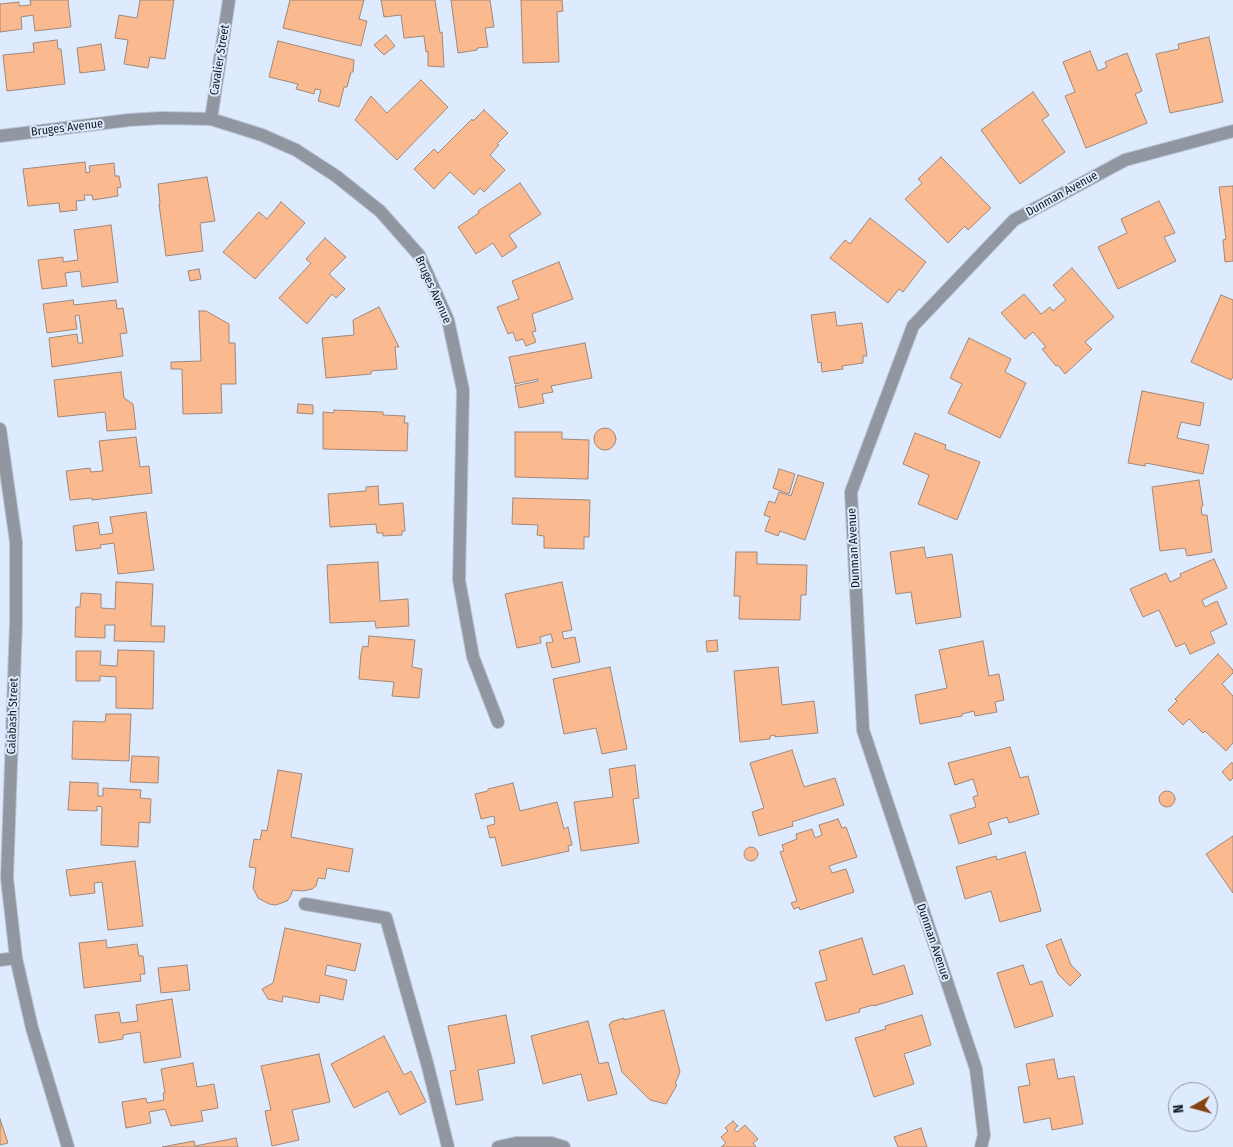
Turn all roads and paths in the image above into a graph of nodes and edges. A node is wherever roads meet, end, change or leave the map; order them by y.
1 (229, 0) edge
2 (212, 119) junction
3 (1233, 131) edge
4 (0, 136) edge
5 (0, 429) edge
6 (498, 722) dead end
7 (305, 904) dead end
8 (16, 958) junction
9 (0, 960) edge
10 (68, 1147) edge
11 (448, 1147) edge
12 (498, 1147) edge
13 (564, 1147) edge
14 (980, 1147) edge

1 - 2 street, Cavalier Street
2 - 4 street, Bruges Avenue
2 - 6 street, Bruges Avenue
3 - 14 street, Dunman Avenue
5 - 8 street, Calabash Street
7 - 11 street
8 - 9 street
8 - 10 street, Calabash Street
12 - 13 street

